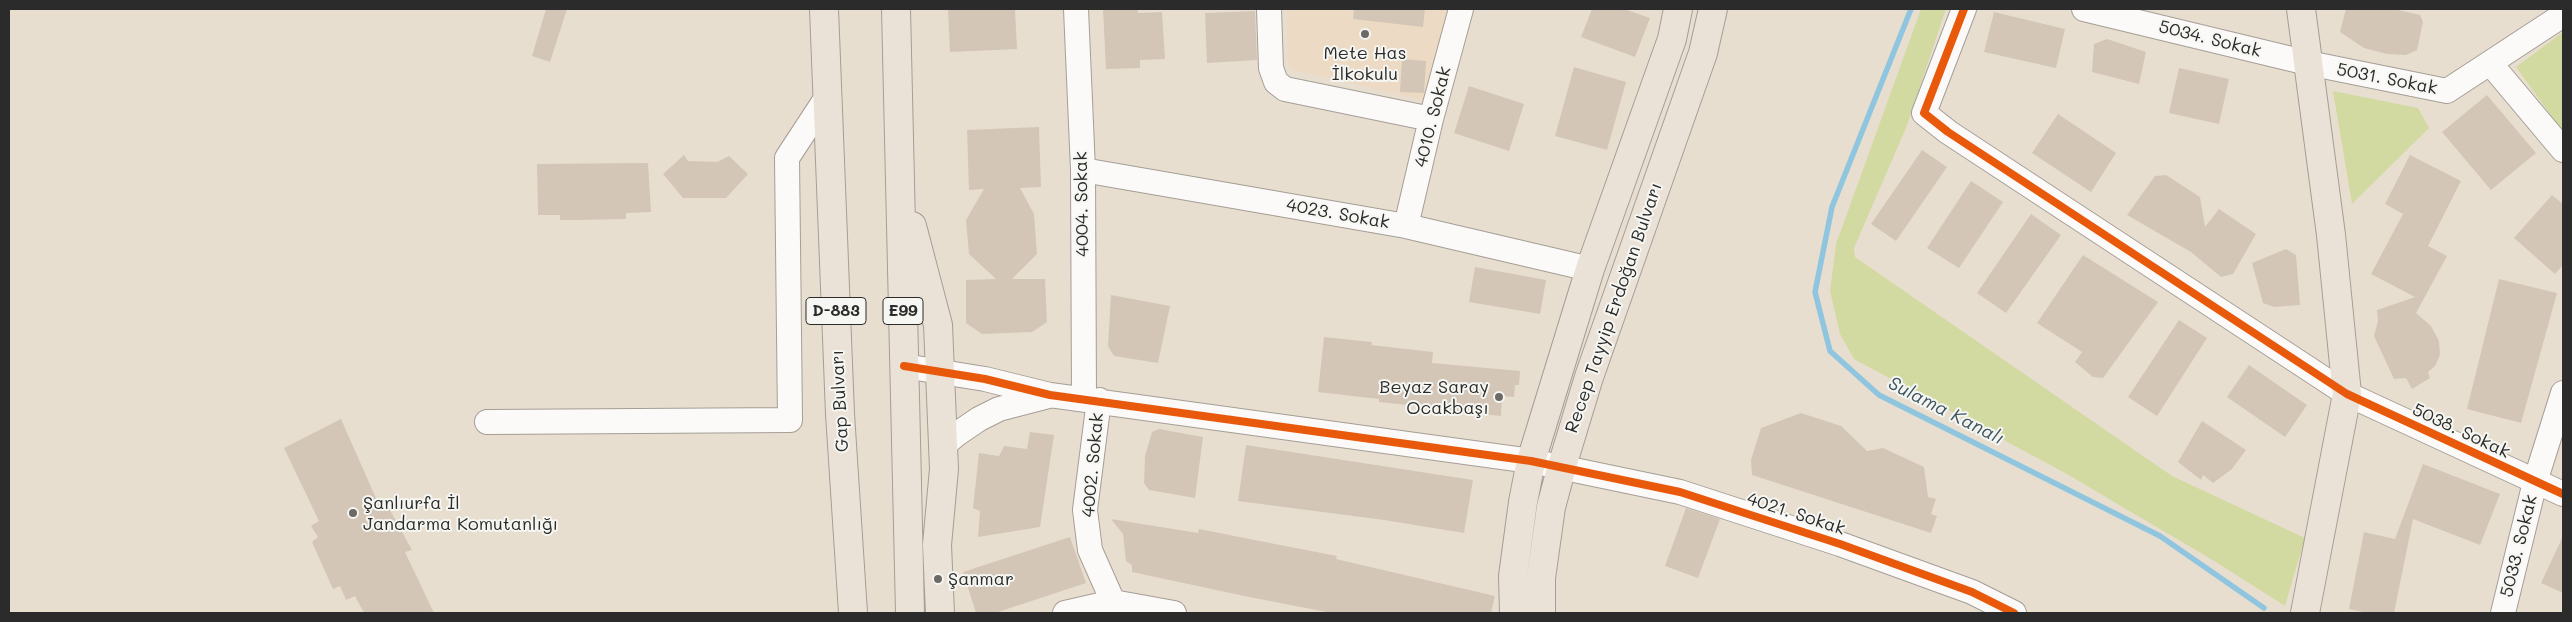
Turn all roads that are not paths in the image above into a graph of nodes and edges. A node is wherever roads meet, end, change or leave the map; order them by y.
1 (824, 9) edge
2 (896, 9) edge
3 (1076, 9) edge
4 (1269, 9) edge
5 (1461, 9) edge
6 (1678, 9) edge
7 (1713, 9) edge
8 (1964, 9) edge
9 (2084, 9) edge
10 (2300, 9) edge
11 (2563, 16) edge
12 (2308, 63) junction
13 (2490, 63) junction
14 (827, 97) junction
15 (1431, 119) junction
16 (2563, 150) edge
17 (1083, 170) junction
18 (901, 184) junction
19 (1406, 226) junction
20 (1590, 269) junction
21 (904, 366) junction
22 (940, 372) junction
23 (2347, 394) junction
24 (2563, 394) edge
25 (1050, 396) junction
26 (1091, 400) junction
27 (487, 422) dead end
28 (943, 446) junction
29 (1532, 461) junction
30 (1562, 466) junction
31 (2535, 482) junction
32 (2563, 494) edge
33 (1116, 608) edge
34 (853, 613) edge
35 (910, 613) edge
36 (940, 613) edge
37 (1065, 613) edge
38 (1174, 613) edge
39 (1514, 613) edge
40 (1541, 613) edge
41 (2014, 613) edge
42 (2305, 613) edge
43 (2503, 613) edge

1 - 14 main road, Gap Bulvarı / D-883
2 - 18 main road, E99
3 - 17 street, 4004. Sokak
4 - 15 street
5 - 15 street, 4010. Sokak
6 - 20 main road, Recep Tayyip Erdoğan Bulvarı
7 - 30 main road, Recep Tayyip Erdoğan Bulvarı
8 - 23 street, 5038. Sokak
9 - 12 street, 5034. Sokak
10 - 12 main road
11 - 13 street, 5031. Sokak
12 - 13 street, 5031. Sokak
12 - 23 main road
13 - 16 street
14 - 27 street
14 - 34 main road, Gap Bulvarı / D-883
15 - 19 street, 4010. Sokak
17 - 19 street, 4023. Sokak
17 - 26 street, 4004. Sokak
18 - 21 main road, E99
18 - 22 main road
19 - 20 street, 4023. Sokak
20 - 29 main road, Recep Tayyip Erdoğan Bulvarı
21 - 22 street
21 - 35 main road, E99
22 - 25 street
22 - 28 main road
23 - 31 street, 5038. Sokak
23 - 42 main road
24 - 31 street, 5033. Sokak
25 - 26 street, 4021. Sokak
25 - 28 street
26 - 29 street, 4021. Sokak
26 - 33 street, 4002. Sokak
28 - 36 main road
29 - 30 street, 4021. Sokak
29 - 39 main road, Recep Tayyip Erdoğan Bulvarı
30 - 40 main road, Recep Tayyip Erdoğan Bulvarı
30 - 41 street, 4021. Sokak
31 - 32 street, 5038. Sokak
31 - 43 street, 5033. Sokak
33 - 37 street
33 - 38 street

